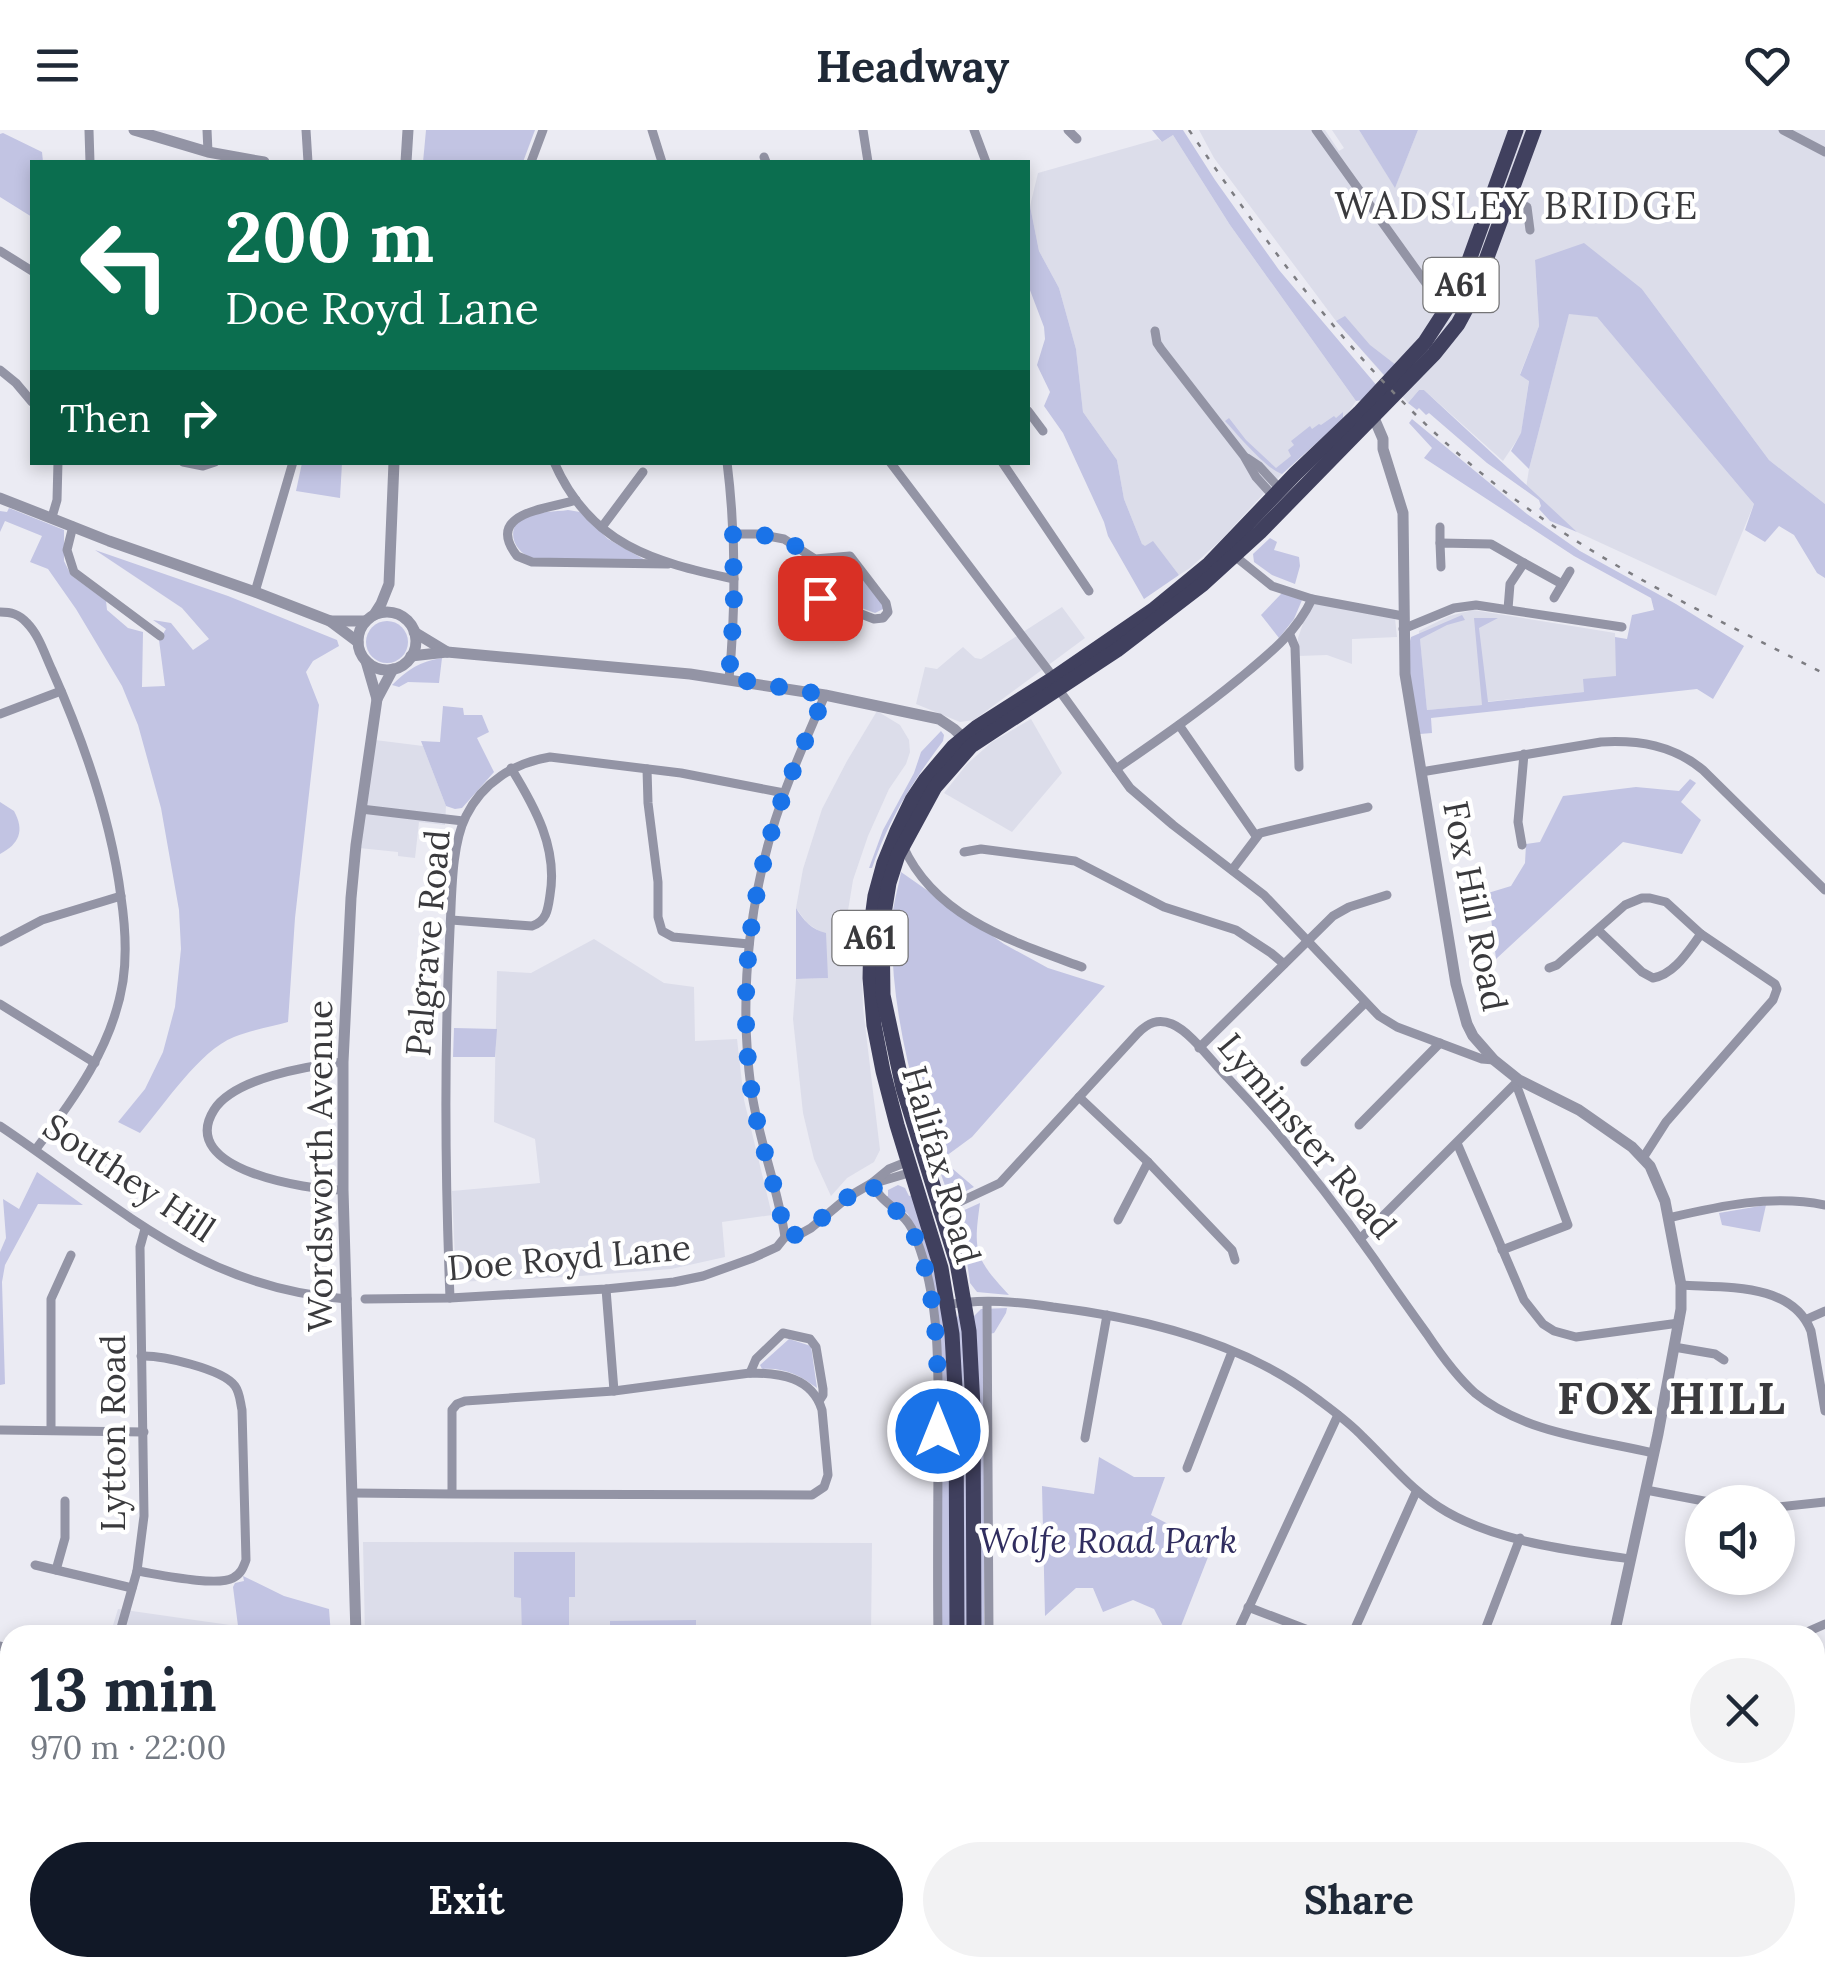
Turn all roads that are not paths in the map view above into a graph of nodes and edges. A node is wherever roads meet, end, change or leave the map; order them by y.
1 (89, 130) edge
2 (134, 130) edge
3 (207, 130) edge
4 (306, 130) edge
5 (408, 130) edge
6 (543, 130) edge
7 (652, 130) edge
8 (863, 130) edge
9 (974, 130) edge
10 (1068, 130) edge
11 (1316, 130) edge
12 (1516, 130) edge
13 (1534, 130) edge
14 (1784, 130) edge
15 (1077, 139) dead end
16 (208, 152) junction
17 (1825, 152) edge
18 (90, 160) edge
19 (253, 160) edge
20 (308, 160) edge
21 (406, 160) edge
22 (532, 160) edge
23 (661, 160) edge
24 (868, 160) edge
25 (985, 160) edge
26 (1501, 196) junction
27 (1530, 230) dead end
28 (0, 251) edge
29 (30, 270) edge
30 (1448, 310) junction
31 (1466, 310) junction
32 (1155, 331) dead end
33 (0, 370) edge
34 (30, 400) edge
35 (1030, 419) edge
36 (1366, 419) junction
37 (1044, 431) dead end
38 (58, 465) edge
39 (292, 465) edge
40 (394, 465) edge
41 (556, 465) edge
42 (728, 465) edge
43 (892, 465) edge
44 (1004, 465) edge
45 (643, 472) dead end
46 (1280, 497) junction
47 (0, 498) edge
48 (576, 500) junction
49 (52, 518) junction
50 (73, 526) junction
51 (602, 527) junction
52 (1440, 527) dead end
53 (733, 534) junction
54 (1440, 543) junction
55 (1230, 552) junction
56 (815, 560) junction
57 (1524, 563) junction
58 (668, 564) junction
59 (1441, 568) dead end
60 (1570, 571) dead end
61 (734, 579) junction
62 (389, 584) junction
63 (1562, 584) junction
64 (1089, 591) dead end
65 (255, 592) junction
66 (1312, 598) junction
67 (1554, 598) dead end
68 (1508, 610) junction
69 (0, 612) edge
70 (370, 618) junction
71 (404, 618) junction
72 (330, 621) junction
73 (1403, 622) junction
74 (1622, 627) dead end
75 (414, 632) junction
76 (160, 636) dead end
77 (1290, 636) junction
78 (358, 642) junction
79 (447, 652) junction
80 (411, 656) junction
81 (366, 661) junction
82 (393, 669) junction
83 (729, 678) junction
84 (1057, 684) junction
85 (61, 691) junction
86 (825, 695) junction
87 (377, 699) junction
88 (0, 714) edge
89 (1180, 725) junction
90 (968, 742) junction
91 (1524, 754) junction
92 (511, 768) junction
93 (1300, 768) dead end
94 (646, 769) junction
95 (1116, 769) junction
96 (1421, 772) junction
97 (784, 793) junction
98 (1368, 807) dead end
99 (360, 808) junction
100 (463, 820) junction
101 (1256, 836) junction
102 (1522, 845) dead end
103 (903, 846) junction
104 (964, 852) dead end
105 (916, 870) junction
106 (1232, 870) junction
107 (893, 871) junction
108 (1825, 890) edge
109 (1388, 895) dead end
110 (121, 896) junction
111 (451, 920) junction
112 (1598, 930) junction
113 (1701, 934) junction
114 (0, 942) edge
115 (1308, 942) junction
116 (749, 944) junction
117 (1284, 964) junction
118 (1082, 967) dead end
119 (1549, 968) dead end
120 (1365, 1003) junction
121 (0, 1004) edge
122 (1440, 1044) junction
123 (1199, 1048) junction
124 (1494, 1060) junction
125 (343, 1062) junction
126 (1305, 1062) dead end
127 (95, 1063) junction
128 (1518, 1082) junction
129 (1078, 1097) junction
130 (1359, 1124) dead end
131 (0, 1126) edge
132 (1457, 1143) junction
133 (36, 1149) junction
134 (1643, 1158) junction
135 (926, 1162) junction
136 (1148, 1162) junction
137 (910, 1167) junction
138 (872, 1184) junction
139 (343, 1190) junction
140 (1825, 1205) edge
141 (934, 1213) junction
142 (1668, 1218) junction
143 (1118, 1220) dead end
144 (145, 1229) junction
145 (785, 1237) junction
146 (1360, 1240) junction
147 (1502, 1250) junction
148 (72, 1255) dead end
149 (1235, 1260) dead end
150 (1682, 1285) junction
151 (606, 1290) junction
152 (450, 1298) junction
153 (347, 1299) junction
154 (365, 1300) dead end
155 (964, 1302) junction
156 (987, 1302) junction
157 (948, 1305) junction
158 (1825, 1312) edge
159 (1106, 1315) junction
160 (1806, 1319) junction
161 (1678, 1322) junction
162 (1674, 1347) junction
163 (1232, 1352) junction
164 (141, 1356) junction
165 (1724, 1360) dead end
166 (750, 1373) junction
167 (614, 1392) junction
168 (819, 1400) junction
169 (1825, 1412) edge
170 (1338, 1414) junction
171 (0, 1430) edge
172 (52, 1430) junction
173 (144, 1432) junction
174 (1085, 1438) dead end
175 (1653, 1453) junction
176 (1186, 1468) dead end
177 (1646, 1490) junction
178 (1416, 1492) junction
179 (352, 1494) junction
180 (452, 1494) junction
181 (1685, 1497) edge
182 (65, 1501) dead end
183 (1825, 1502) edge
184 (1795, 1505) edge
185 (1520, 1538) junction
186 (1631, 1559) junction
187 (34, 1565) dead end
188 (56, 1570) junction
189 (136, 1571) junction
190 (132, 1588) junction
191 (1248, 1606) junction
192 (122, 1625) edge
193 (356, 1625) edge
194 (938, 1625) edge
195 (957, 1625) edge
196 (974, 1625) edge
197 (989, 1625) edge
198 (1240, 1625) edge
199 (1296, 1625) edge
200 (1356, 1625) edge
201 (1488, 1625) edge
202 (1616, 1625) edge

1 - 18 street
2 - 16 street
3 - 16 street
4 - 20 street
5 - 21 street
6 - 22 street
7 - 23 street
8 - 24 street
9 - 25 street
10 - 15 street
11 - 30 street
12 - 26 highway, A61
13 - 26 highway, A61
14 - 17 street
16 - 19 street
26 - 27 street
26 - 30 highway, A61
26 - 31 highway, A61
28 - 29 street
30 - 31 highway
30 - 36 highway, A61
31 - 36 highway, A61
32 - 46 street
33 - 34 street
35 - 37 street
36 - 46 highway, Halifax Road / A61
36 - 73 street, Fox Hill Road
38 - 49 street
39 - 65 street
40 - 62 street
41 - 48 street
42 - 53 street
43 - 84 street
44 - 64 street
45 - 51 street
46 - 55 highway, Halifax Road / A61
47 - 49 street
48 - 51 street
48 - 58 street
49 - 50 street
50 - 65 street
50 - 76 street
51 - 58 street
52 - 54 street
53 - 56 street
53 - 61 street
54 - 57 street
54 - 59 street
55 - 66 street
55 - 84 highway, Halifax Road / A61
56 - 56 street
57 - 63 street
57 - 68 street
58 - 61 street
60 - 63 street
61 - 83 street
62 - 70 street
62 - 71 street
63 - 67 street
65 - 72 street
66 - 73 street
66 - 77 street
68 - 73 street
68 - 74 street
69 - 85 street
70 - 71 street
70 - 72 street
70 - 78 street
71 - 75 street
72 - 78 street
73 - 96 street, Fox Hill Road
75 - 79 street
75 - 80 street
77 - 89 street
77 - 93 street
78 - 81 street
79 - 80 street
79 - 83 street
80 - 82 street
81 - 82 street
81 - 87 street, Wordsworth Avenue
82 - 87 street, Wordsworth Avenue
83 - 86 street
84 - 90 highway, Halifax Road / A61
84 - 95 street
85 - 88 street
85 - 110 street
86 - 90 street
86 - 97 street
87 - 99 street, Wordsworth Avenue
89 - 95 street
89 - 101 street
90 - 103 highway, Halifax Road / A61
90 - 137 highway, Halifax Road / A61
91 - 96 street
91 - 102 street
91 - 108 street
92 - 94 street
92 - 100 street, Palgrave Road
92 - 111 street
94 - 97 street
94 - 116 street
95 - 106 street
96 - 124 street, Fox Hill Road
97 - 116 street
98 - 101 street
99 - 100 street
99 - 125 street, Wordsworth Avenue
100 - 111 street, Palgrave Road
101 - 106 street
103 - 105 street
103 - 107 highway, Halifax Road / A61
104 - 117 street
105 - 107 street
105 - 118 street
106 - 115 street
107 - 135 highway, Halifax Road / A61
109 - 115 street
110 - 114 street
110 - 127 street
111 - 152 street, Palgrave Road
112 - 113 street
112 - 113 street
112 - 119 street
113 - 134 street
115 - 117 street
115 - 120 street
116 - 145 street
117 - 123 street
120 - 122 street
120 - 126 street
121 - 127 street
122 - 124 street
122 - 130 street
123 - 129 street, Lyminster Road
123 - 146 street, Lyminster Road
124 - 128 street, Fox Hill Road
125 - 139 street, Wordsworth Avenue
125 - 139 street
127 - 133 street
128 - 132 street
128 - 134 street, Fox Hill Road
128 - 147 street
129 - 136 street
129 - 141 street, Lyminster Road
131 - 133 street, Southey Hill
132 - 146 street
132 - 147 street
133 - 144 street, Southey Hill
134 - 142 street, Fox Hill Road
135 - 137 highway
135 - 141 highway, Halifax Road / A61
136 - 143 street
136 - 149 street
137 - 138 street, Doe Royd Lane
137 - 141 highway, Halifax Road / A61
138 - 145 street, Doe Royd Lane
138 - 194 street, Halifax Road
139 - 153 street, Wordsworth Avenue
140 - 142 street
141 - 155 highway, Halifax Road / A61
141 - 157 highway, Halifax Road / A61
142 - 150 street, Fox Hill Road
144 - 153 street, Southey Hill
144 - 164 street, Lytton Road
145 - 151 street, Doe Royd Lane
146 - 175 street, Lyminster Road
147 - 161 street
148 - 172 street
150 - 160 street
150 - 161 street, Fox Hill Road
151 - 152 street, Doe Royd Lane
151 - 167 street
152 - 154 street, Doe Royd Lane
153 - 179 street, Wordsworth Avenue
155 - 156 street
155 - 157 street
155 - 196 highway, Halifax Road / A61
156 - 159 street
156 - 197 street, Halifax Road
157 - 195 highway, Halifax Road / A61
158 - 160 street
159 - 163 street
159 - 174 street
160 - 169 street
161 - 162 street, Fox Hill Road
162 - 165 street
162 - 175 street, Fox Hill Road
163 - 170 street
163 - 176 street
164 - 173 street, Lytton Road
164 - 189 street
166 - 167 street
166 - 168 street
166 - 168 street
167 - 180 street
168 - 180 street
170 - 178 street
170 - 191 street
171 - 172 street
172 - 173 street
173 - 189 street, Lytton Road
175 - 177 street, Fox Hill Road
177 - 181 street
177 - 186 street, Fox Hill Road
178 - 185 street
178 - 200 street
179 - 180 street
179 - 193 street, Wordsworth Avenue
182 - 188 street
183 - 184 street
185 - 186 street
185 - 201 street
186 - 202 street, Fox Hill Road
187 - 188 street
188 - 190 street
189 - 190 street, Lytton Road
190 - 192 street, Lytton Road
191 - 198 street
191 - 199 street

